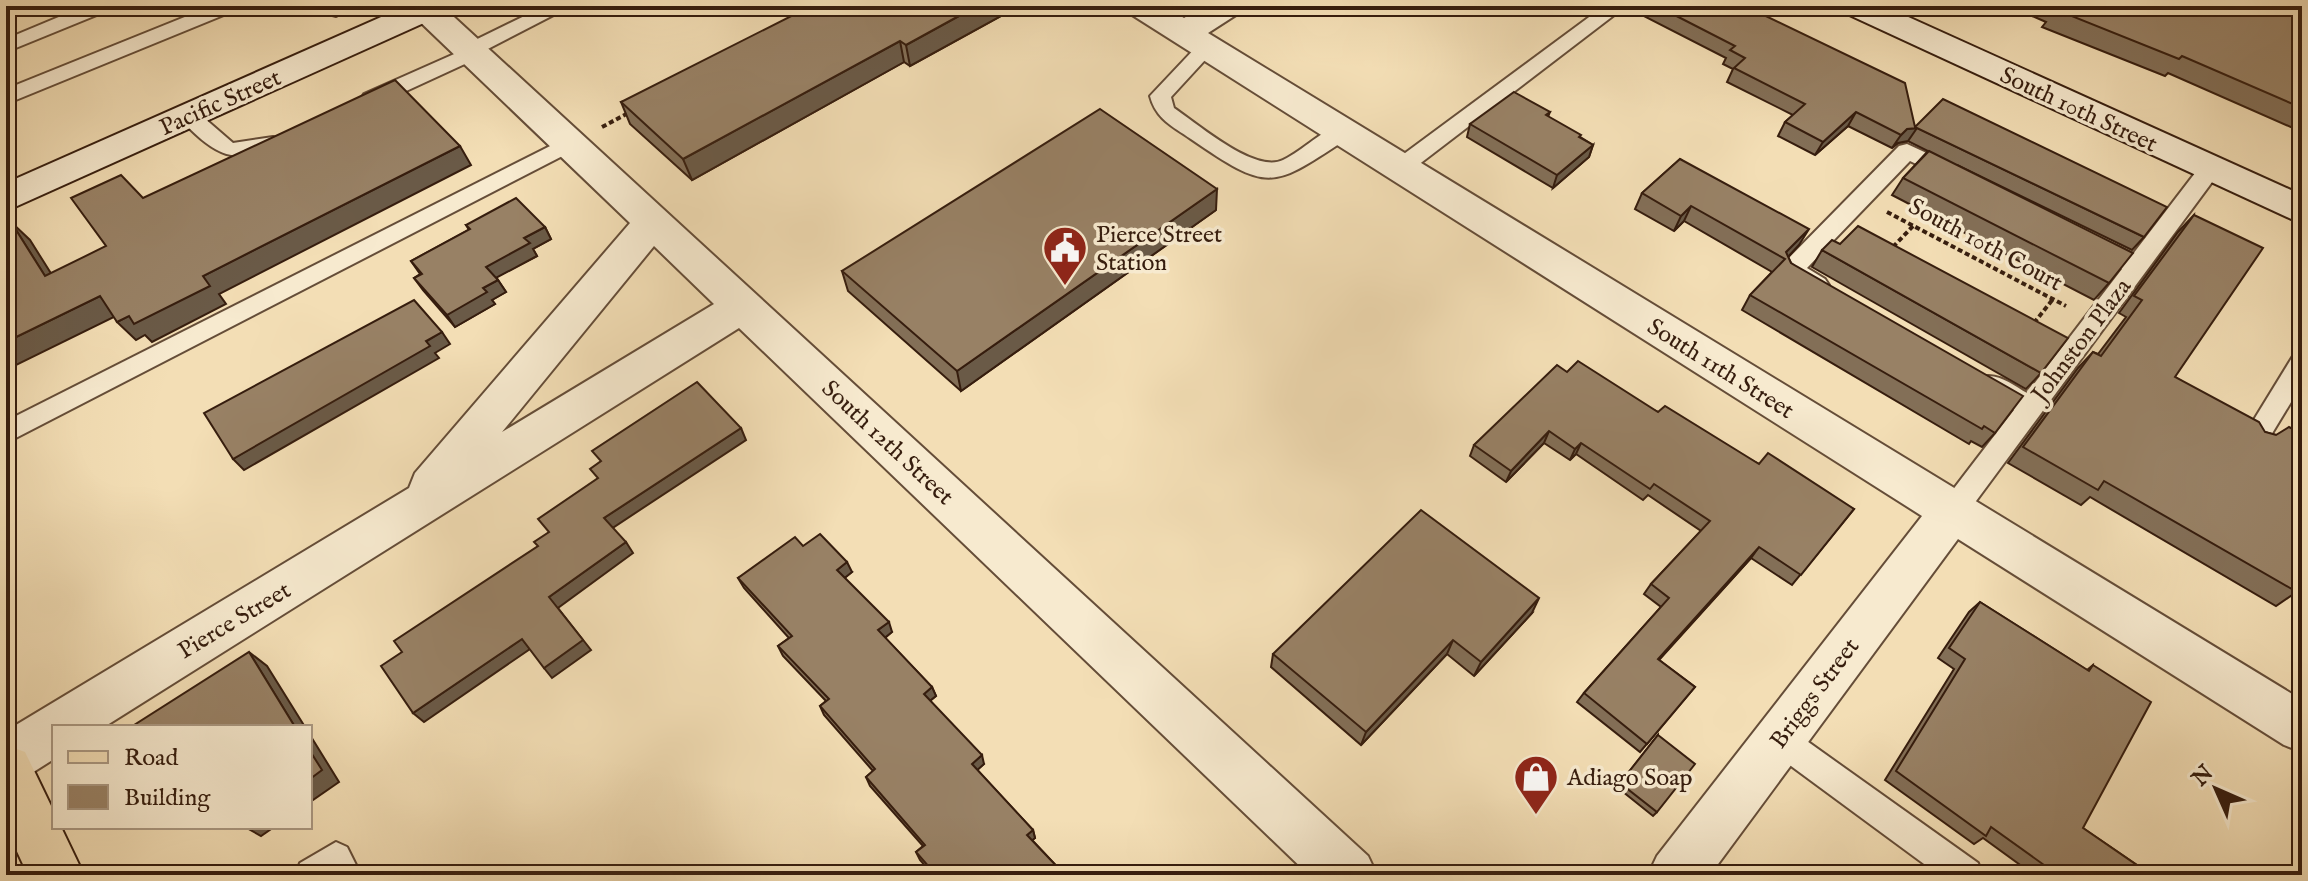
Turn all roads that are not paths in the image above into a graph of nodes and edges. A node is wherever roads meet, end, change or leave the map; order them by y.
1 (102, 6) edge
2 (229, 6) edge
3 (561, 6) edge
4 (1141, 6) edge
5 (1227, 6) edge
6 (1616, 6) edge
7 (1857, 6) edge
8 (430, 8) edge
9 (1196, 40) junction
10 (6, 46) edge
11 (472, 52) junction
12 (6, 97) edge
13 (359, 105) edge
14 (189, 116) junction
15 (1343, 131) junction
16 (287, 137) edge
17 (570, 143) junction
18 (1401, 167) junction
19 (2210, 169) junction
20 (1974, 185) edge
21 (6, 198) edge
22 (2302, 211) edge
23 (653, 221) junction
24 (2069, 232) edge
25 (2136, 266) junction
26 (1831, 293) edge
27 (743, 306) junction
28 (2302, 363) edge
29 (1964, 369) edge
30 (2031, 407) junction
31 (6, 433) edge
32 (2256, 438) edge
33 (409, 512) junction
34 (1952, 512) junction
35 (62, 725) edge
36 (2302, 728) edge
37 (52, 731) edge
38 (1779, 739) junction
39 (6, 760) edge
40 (6, 770) edge
41 (56, 875) edge
42 (312, 875) edge
43 (345, 875) edge
44 (1349, 875) edge
45 (1676, 875) edge
46 (1966, 875) edge

1 - 10 lane
2 - 12 lane
3 - 11 lane
4 - 9 street, South 11th Street
5 - 9 street
6 - 18 lane
7 - 19 street, South 10th Street
8 - 11 street, South 12th Street
8 - 14 street, Pacific Street
9 - 15 street, South 11th Street
9 - 15 lane
11 - 13 lane
11 - 17 street, South 12th Street
14 - 16 lane
14 - 21 street, Pacific Street
15 - 18 street, South 11th Street
17 - 23 street, South 12th Street
17 - 31 lane
18 - 34 street, South 11th Street
19 - 22 street, South 10th Street
19 - 25 lane, Johnston Plaza
20 - 26 lane
23 - 27 street, South 12th Street
23 - 33 street, Pierce Street
24 - 25 lane
25 - 30 lane, Johnston Plaza
27 - 33 street, Pierce Street
27 - 44 street, South 12th Street
28 - 32 lane
29 - 30 lane
30 - 34 lane, Johnston Plaza
33 - 35 street, Pierce Street
34 - 36 street, South 11th Street
34 - 38 street, Briggs Street
37 - 39 street
38 - 45 street, Briggs Street
38 - 46 lane
40 - 41 main road
42 - 43 lane

